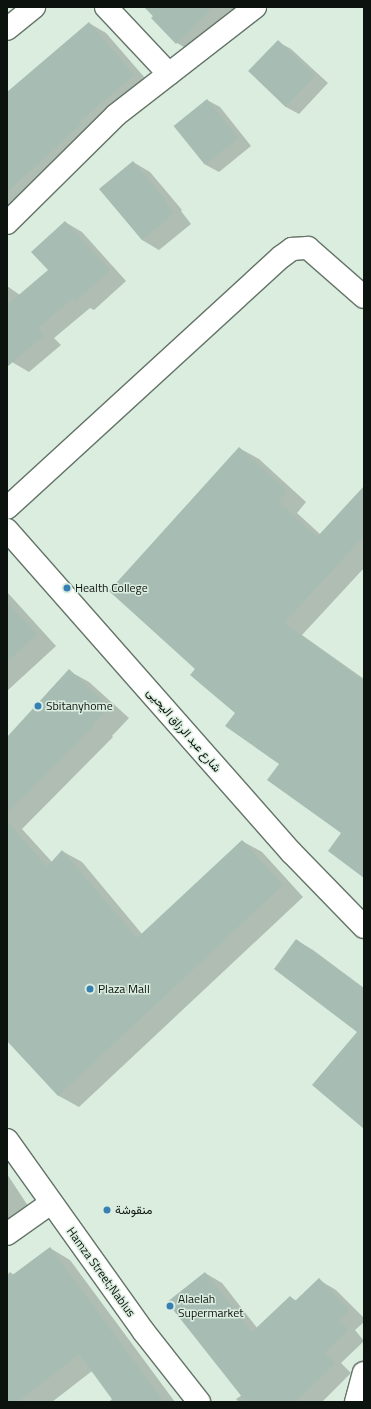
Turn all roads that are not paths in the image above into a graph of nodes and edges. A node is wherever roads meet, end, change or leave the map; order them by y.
1 (34, 7) edge
2 (106, 7) edge
3 (255, 7) edge
4 (7, 29) edge
5 (169, 74) junction
6 (7, 223) edge
7 (364, 297) edge
8 (7, 508) edge
9 (7, 530) edge
10 (364, 927) edge
11 (7, 1140) edge
12 (51, 1203) junction
13 (7, 1234) edge
14 (364, 1372) edge
15 (199, 1402) edge
16 (356, 1402) edge

1 - 4 street
2 - 5 street
3 - 5 street
5 - 6 street
7 - 8 street
9 - 10 street, شارع عبد الرزاق اليحيى
11 - 12 street, Hamza Street;Nablus
12 - 13 street
12 - 15 street, Hamza Street;Nablus
14 - 16 street

